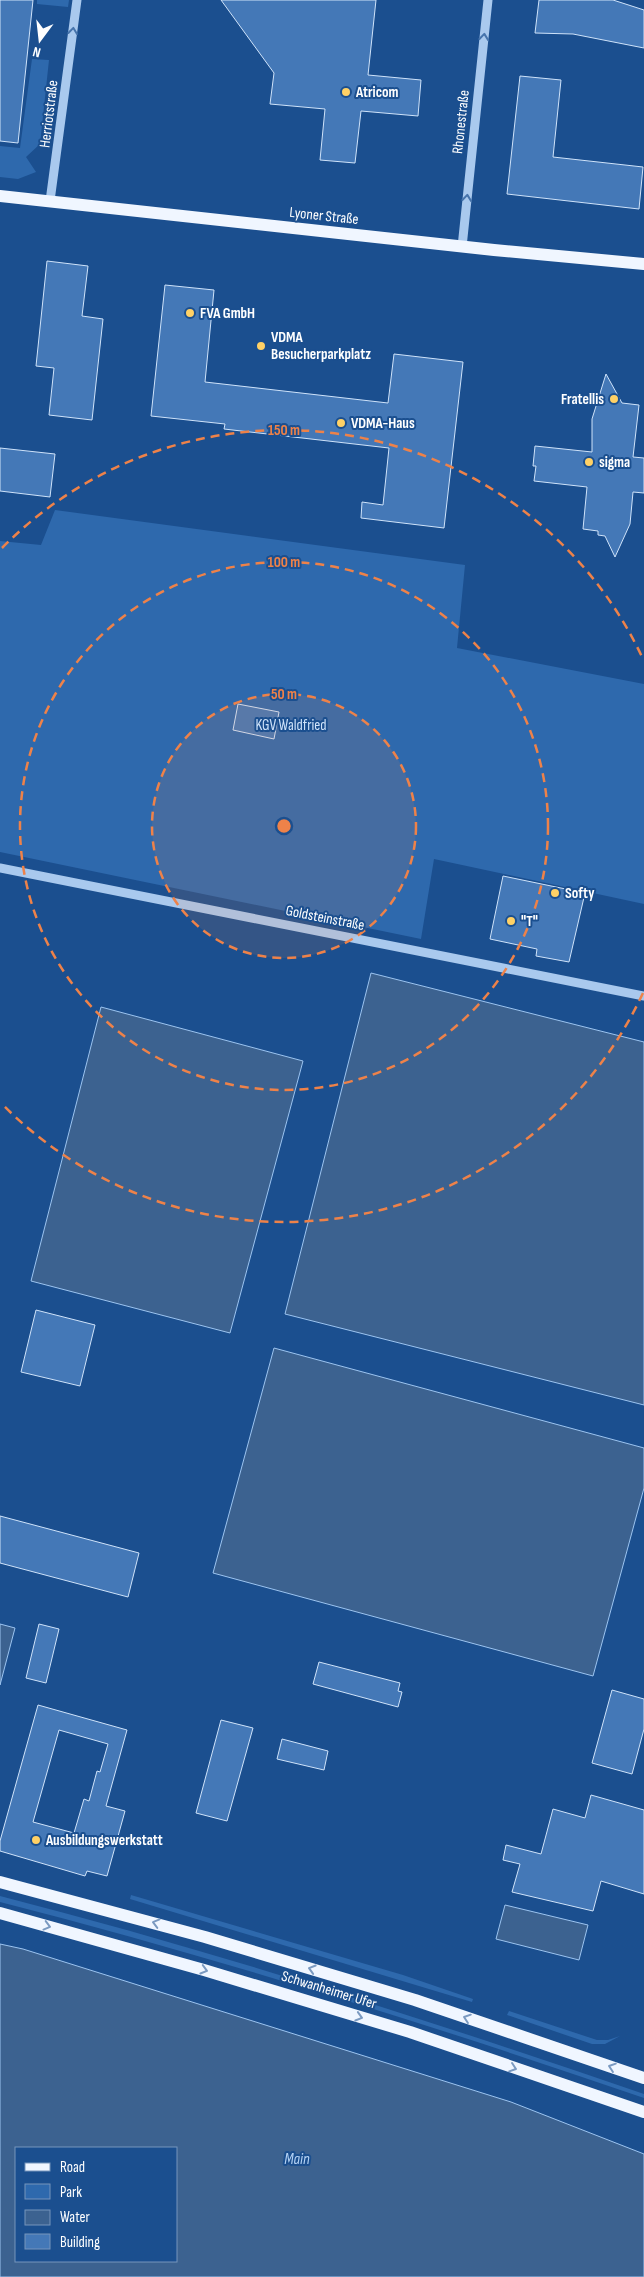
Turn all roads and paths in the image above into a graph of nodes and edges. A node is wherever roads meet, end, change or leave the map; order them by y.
1 (77, 0) edge
2 (488, 0) edge
3 (0, 196) edge
4 (50, 201) junction
5 (462, 247) junction
6 (644, 264) edge
7 (0, 868) edge
8 (644, 996) edge
9 (0, 1882) edge
10 (0, 1913) edge
11 (644, 2078) edge
12 (644, 2112) edge

4 -> 1 street, Herriotstraße
5 -> 2 street, Rhonestraße
3 - 4 main road, Lyoner Straße
4 - 5 main road, Lyoner Straße
5 - 6 main road, Lyoner Straße
7 - 8 street, Goldsteinstraße
11 -> 9 main road, Schwanheimer Ufer
10 -> 12 main road, Schwanheimer Ufer

